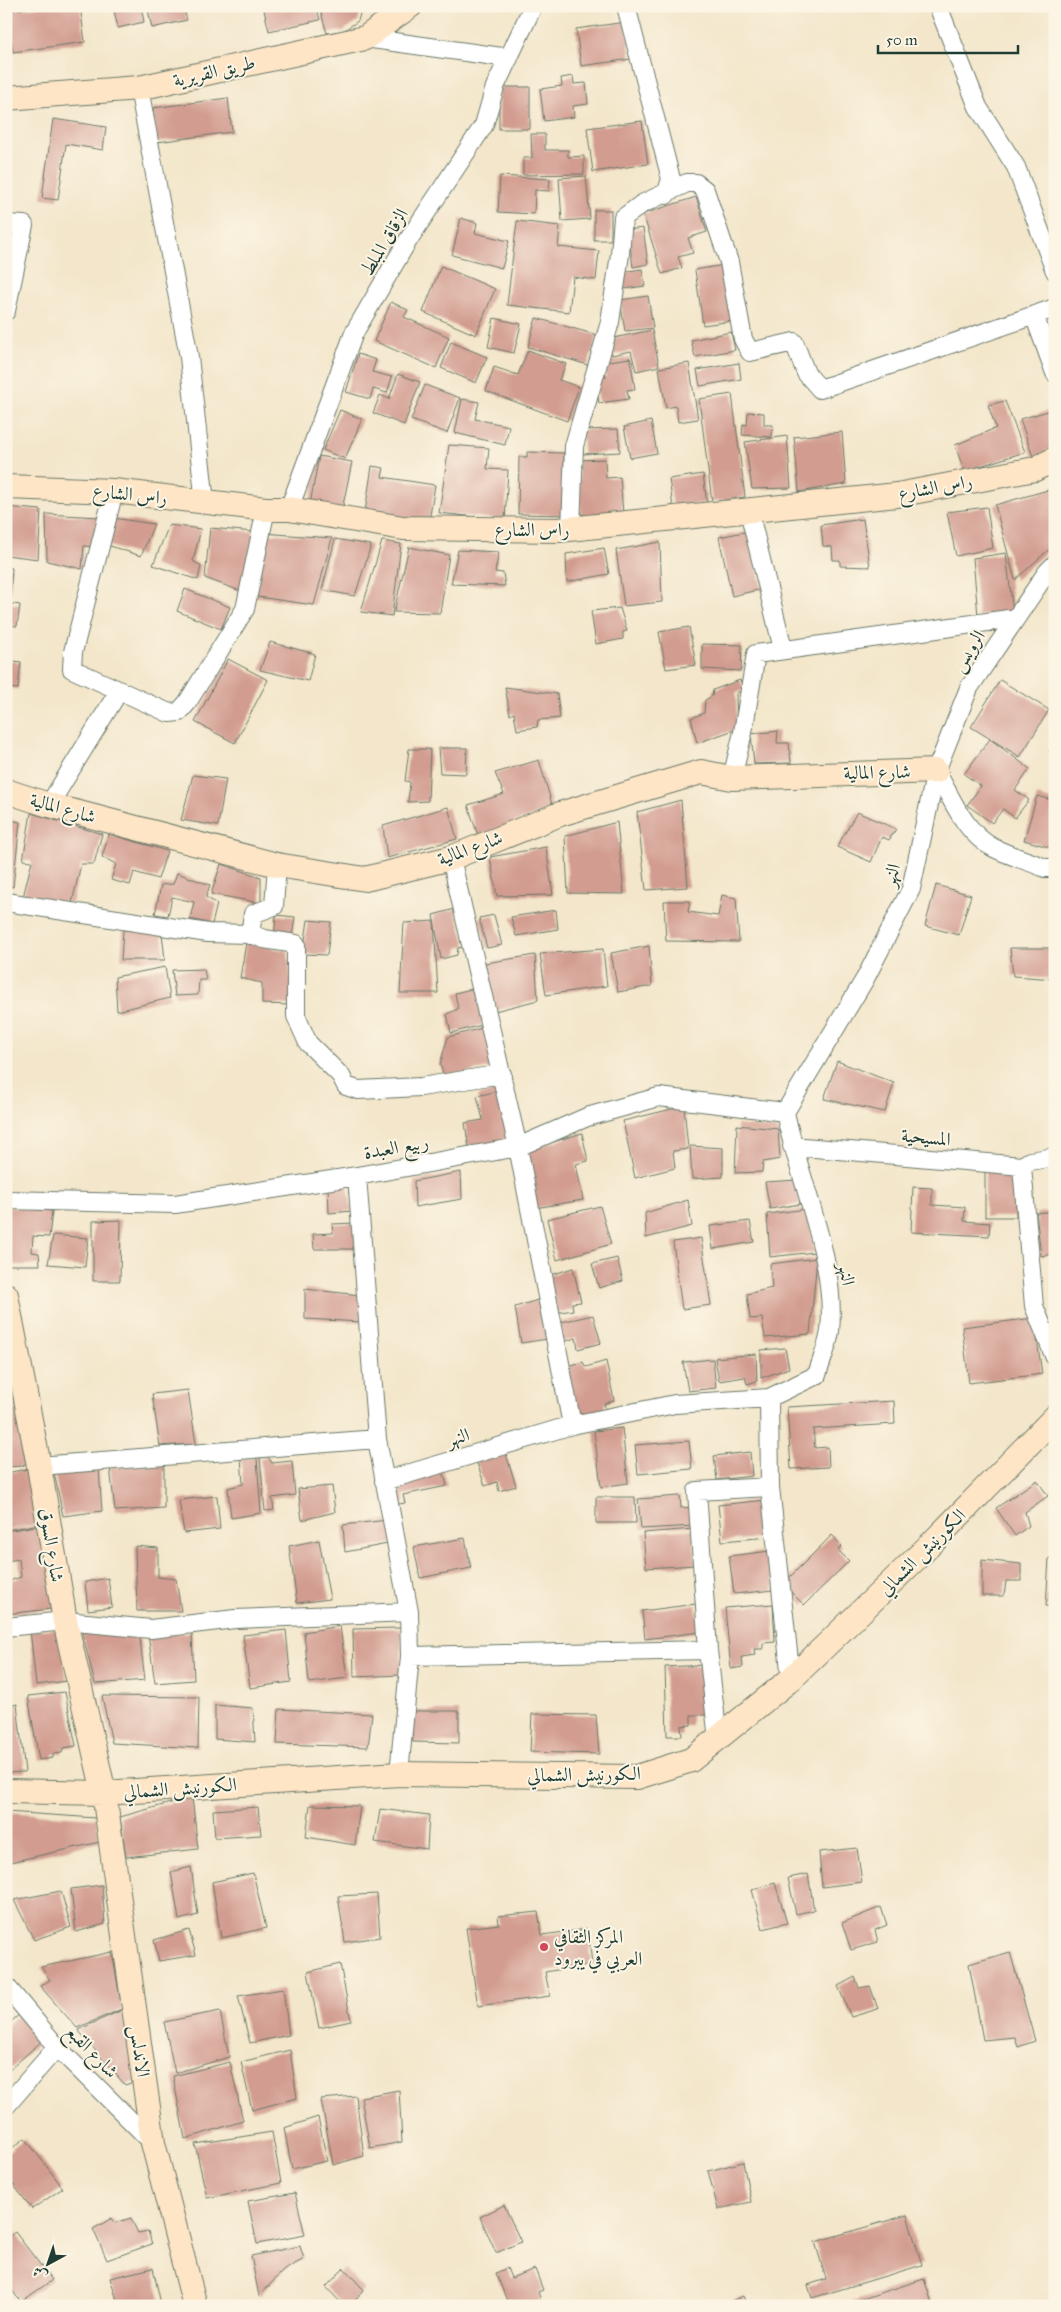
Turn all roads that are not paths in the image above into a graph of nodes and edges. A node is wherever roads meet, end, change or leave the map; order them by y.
1 (410, 6) edge
2 (533, 6) edge
3 (626, 6) edge
4 (938, 6) edge
5 (365, 38) junction
6 (509, 58) junction
7 (139, 88) junction
8 (6, 98) edge
9 (666, 195) junction
10 (6, 224) edge
11 (1055, 271) edge
12 (1055, 308) edge
13 (6, 311) edge
14 (1034, 315) junction
15 (1055, 373) edge
16 (1055, 459) edge
17 (6, 487) edge
18 (114, 491) junction
19 (205, 502) junction
20 (289, 509) junction
21 (266, 510) junction
22 (749, 511) junction
23 (571, 529) junction
24 (1055, 564) edge
25 (1016, 618) junction
26 (783, 649) junction
27 (119, 691) junction
28 (936, 771) junction
29 (732, 778) junction
30 (6, 791) edge
31 (49, 805) junction
32 (451, 858) junction
33 (277, 865) junction
34 (1055, 868) edge
35 (6, 902) edge
36 (250, 935) junction
37 (502, 1074) junction
38 (785, 1112) junction
39 (792, 1146) junction
40 (518, 1147) junction
41 (1055, 1157) edge
42 (1022, 1166) junction
43 (357, 1176) junction
44 (6, 1200) edge
45 (6, 1295) edge
46 (1055, 1358) edge
47 (769, 1398) junction
48 (1055, 1418) edge
49 (572, 1425) junction
50 (377, 1439) junction
51 (40, 1466) junction
52 (384, 1481) junction
53 (770, 1487) junction
54 (409, 1612) junction
55 (65, 1621) junction
56 (6, 1627) edge
57 (708, 1650) junction
58 (410, 1656) junction
59 (791, 1679) junction
60 (718, 1740) junction
61 (399, 1774) junction
62 (6, 1791) edge
63 (104, 1793) junction
64 (6, 1986) edge
65 (57, 2047) junction
66 (6, 2106) edge
67 (153, 2142) junction
68 (195, 2306) edge

1 - 5 street, طريق القريرية
2 - 6 street, الزقاق المبلط
3 - 9 street
4 - 11 street
5 - 6 street
5 - 7 street, طريق القريرية
6 - 20 street, الزقاق المبلط
7 - 8 street, طريق القريرية
7 - 19 street
9 - 14 street
9 - 23 street
10 - 13 street
12 - 14 street
14 - 15 street
16 - 22 street, راس الشارع
17 - 18 street, راس الشارع
18 - 19 street, راس الشارع
18 - 27 street
19 - 21 street, راس الشارع
20 - 21 street, راس الشارع
20 - 23 street, راس الشارع
21 - 27 street
22 - 23 street, راس الشارع
22 - 26 street
24 - 25 street, الرويس
25 - 26 street
25 - 28 street, الرويس
26 - 29 street
27 - 31 street
28 - 29 street, شارع المالية
28 - 34 street
28 - 38 street, النهر
29 - 32 street, شارع المالية
30 - 31 street, شارع المالية
31 - 33 street, شارع المالية
32 - 33 street, شارع المالية
32 - 37 street
33 - 36 street
35 - 36 street
36 - 37 street
37 - 40 street
38 - 39 street, النهر
38 - 40 street, ربيع العبدة
39 - 42 street, المسيحية
39 - 47 street, النهر
40 - 43 street, ربيع العبدة
40 - 49 street
41 - 42 street, المسيحية
42 - 46 street
43 - 44 street, ربيع العبدة
43 - 50 street
45 - 51 street, شارع السوق
47 - 49 street, النهر
47 - 53 street
48 - 59 street, الكورنيش الشمالي
49 - 52 street, النهر
50 - 51 street
50 - 52 street
51 - 55 street, شارع السوق
52 - 54 street
53 - 57 street
53 - 59 street
54 - 55 street
54 - 58 street
55 - 56 street
55 - 63 street, شارع السوق
57 - 58 street
57 - 60 street
58 - 61 street
59 - 60 street, الكورنيش الشمالي
60 - 61 street, الكورنيش الشمالي
61 - 63 street, الكورنيش الشمالي
62 - 63 street, الكورنيش الشمالي
63 - 67 street, الاندلس
64 - 65 street, شارع القبع
65 - 66 street
65 - 67 street, شارع القبع
67 - 68 street, الاندلس

